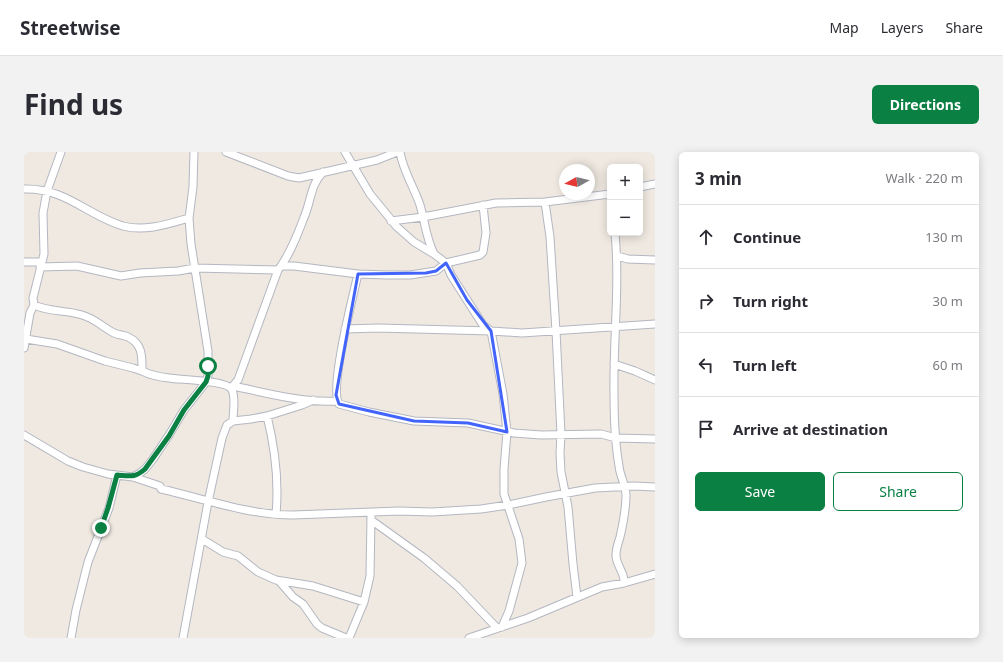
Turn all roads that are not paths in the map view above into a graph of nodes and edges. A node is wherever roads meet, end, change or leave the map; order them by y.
1 (61, 152) edge
2 (194, 152) edge
3 (226, 152) edge
4 (345, 152) edge
5 (398, 152) edge
6 (353, 166) junction
7 (323, 172) junction
8 (655, 184) edge
9 (643, 186) edge
10 (25, 188) edge
11 (48, 191) junction
12 (607, 194) edge
13 (545, 202) junction
14 (482, 205) junction
15 (423, 217) junction
16 (189, 218) junction
17 (391, 221) junction
18 (615, 236) edge
19 (434, 254) junction
20 (617, 256) junction
21 (655, 260) edge
22 (24, 262) edge
23 (446, 263) junction
24 (41, 265) junction
25 (195, 268) junction
26 (279, 268) junction
27 (358, 274) junction
28 (34, 305) junction
29 (655, 324) edge
30 (615, 326) junction
31 (345, 329) junction
32 (556, 331) junction
33 (491, 332) junction
34 (26, 339) junction
35 (24, 348) edge
36 (614, 364) junction
37 (142, 371) junction
38 (655, 380) edge
39 (206, 382) junction
40 (232, 387) junction
41 (313, 400) junction
42 (337, 400) junction
43 (267, 416) junction
44 (233, 420) junction
45 (507, 432) junction
46 (561, 434) junction
47 (24, 435) edge
48 (616, 438) junction
49 (655, 439) edge
50 (117, 475) junction
51 (133, 477) junction
52 (625, 486) junction
53 (655, 487) edge
54 (564, 493) junction
55 (208, 502) junction
56 (508, 505) junction
57 (276, 514) junction
58 (371, 516) junction
59 (202, 539) junction
60 (655, 574) edge
61 (280, 582) junction
62 (624, 583) junction
63 (577, 597) junction
64 (364, 602) junction
65 (500, 628) junction
66 (71, 638) edge
67 (183, 638) edge
68 (347, 638) edge
69 (469, 638) edge

1 - 11 street
2 - 16 street
3 - 7 street
4 - 6 street
5 - 6 street
5 - 15 street
6 - 7 street
6 - 17 street
7 - 26 street
8 - 9 street
10 - 11 street
11 - 16 street
11 - 24 street
12 - 13 street
13 - 14 street
13 - 32 street
14 - 15 street
14 - 23 street
15 - 17 street
15 - 19 street
16 - 25 street
17 - 19 street
18 - 20 street
19 - 23 street
20 - 21 street
20 - 30 street
22 - 24 street
23 - 27 street
23 - 33 street
24 - 25 street
24 - 28 street
25 - 26 street
25 - 39 street
26 - 27 street
26 - 40 street
27 - 31 street
28 - 34 street
28 - 37 street
29 - 30 street
30 - 32 street
30 - 36 street
31 - 33 street
31 - 42 street
32 - 33 street
32 - 46 street
33 - 45 street
34 - 35 street
34 - 37 street
36 - 38 street
36 - 48 street
37 - 39 street
39 - 40 street
39 - 51 street
40 - 41 street
40 - 44 street
41 - 42 street
41 - 43 street
42 - 45 street
43 - 44 street
43 - 57 street
44 - 55 street
45 - 46 street
45 - 56 street
46 - 48 street
46 - 54 street
47 - 50 street
48 - 49 street
48 - 52 street
50 - 51 street
50 - 66 street
51 - 55 street
52 - 53 street
52 - 54 street
52 - 62 street
54 - 56 street
54 - 63 street
55 - 57 street
55 - 59 street
56 - 58 street
56 - 65 street
57 - 58 street
58 - 64 street
58 - 65 street
59 - 61 street
59 - 67 street
60 - 62 street
61 - 64 street
61 - 68 street
62 - 63 street
63 - 65 street
64 - 68 street
65 - 69 street

